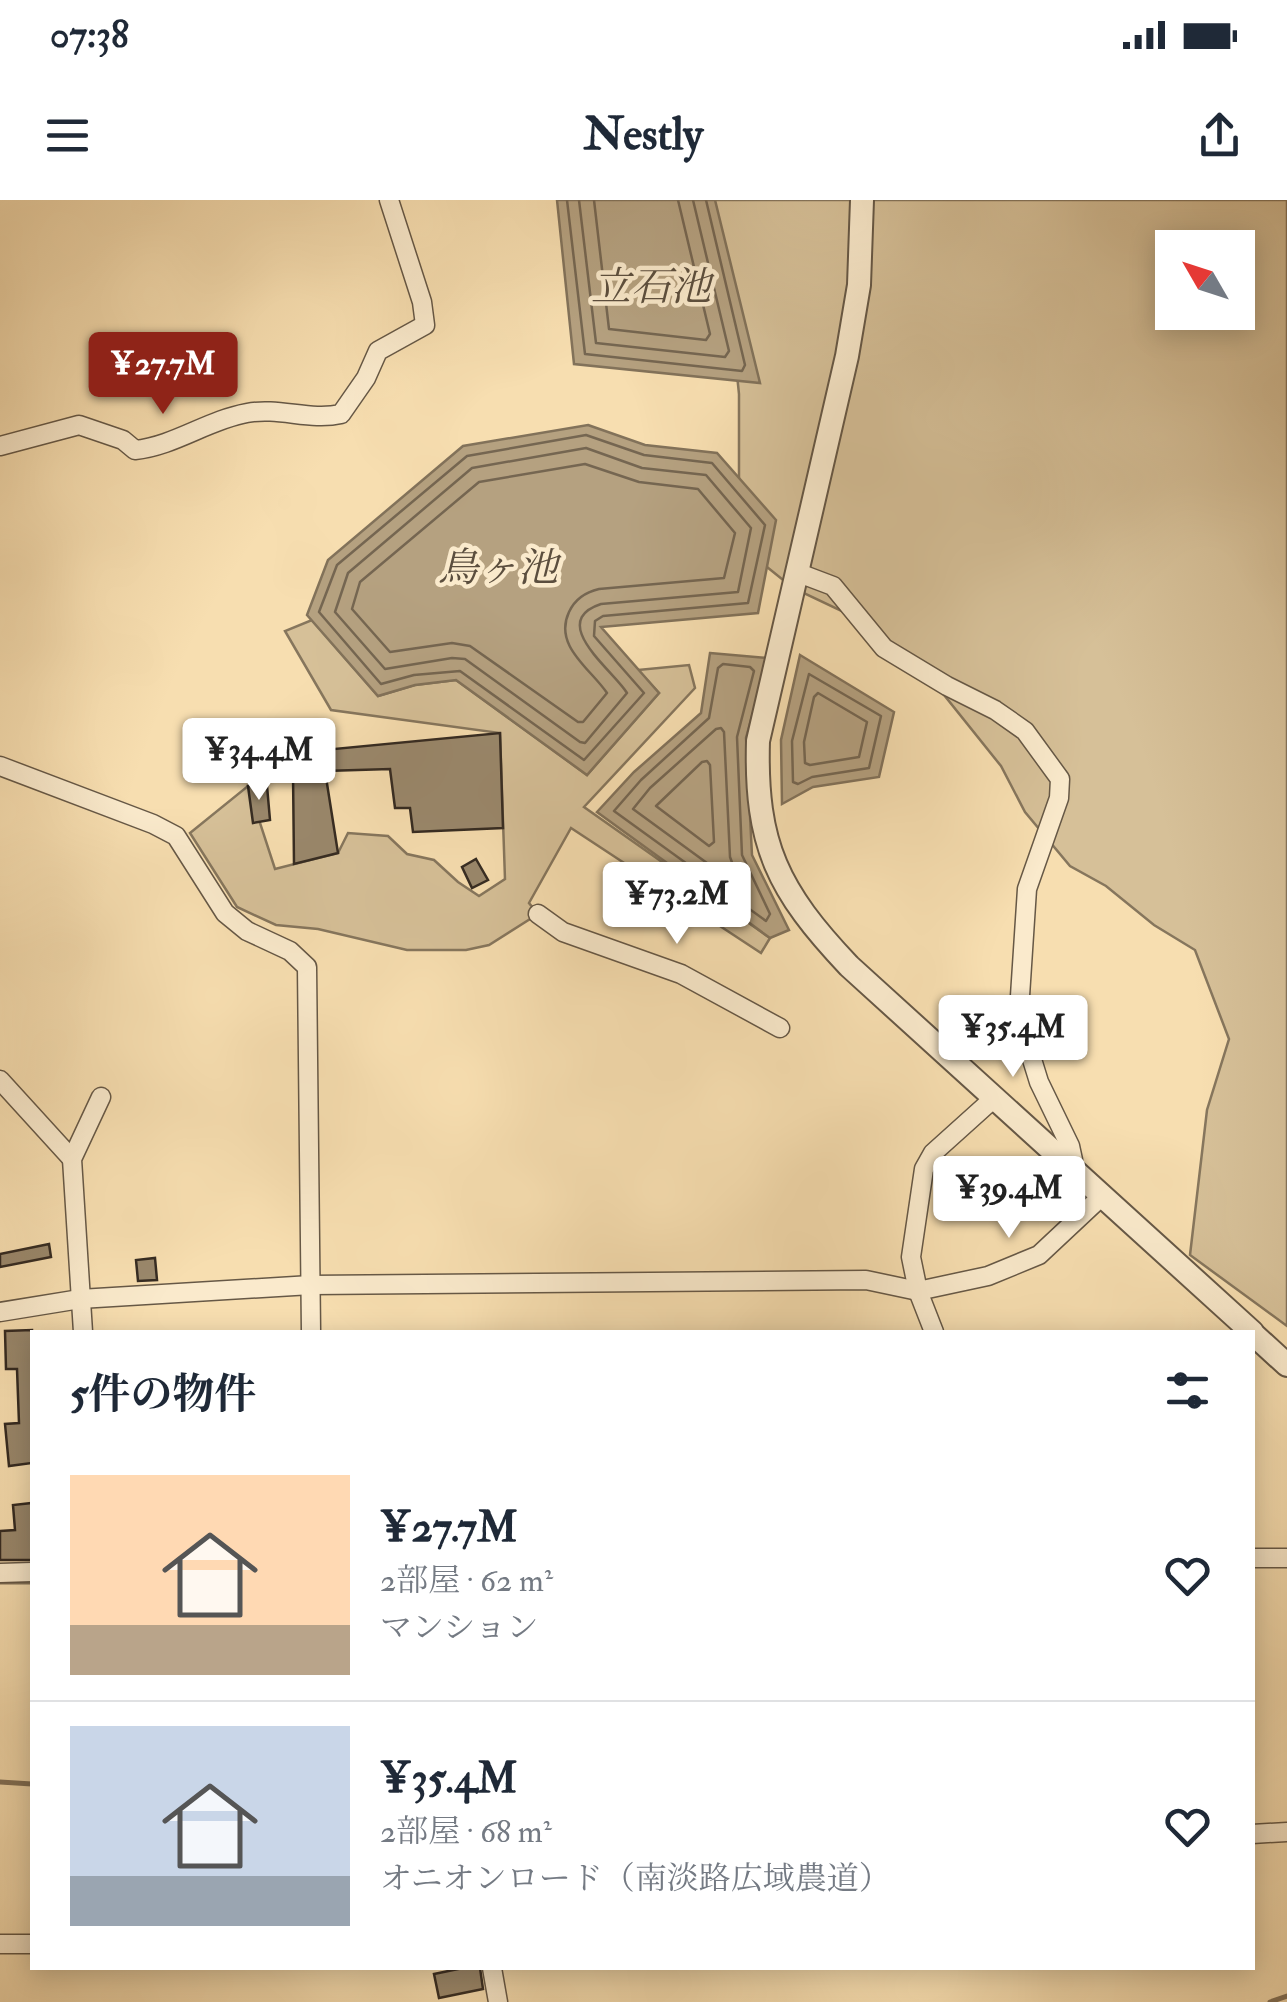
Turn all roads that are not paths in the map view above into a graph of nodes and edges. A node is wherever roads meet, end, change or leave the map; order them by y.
1 (389, 200) edge
2 (862, 200) edge
3 (0, 446) edge
4 (796, 572) junction
5 (0, 766) edge
6 (538, 914) dead end
7 (780, 1028) dead end
8 (0, 1080) edge
9 (102, 1097) dead end
10 (992, 1098) junction
11 (72, 1159) junction
12 (1069, 1167) junction
13 (1102, 1196) junction
14 (310, 1285) junction
15 (918, 1291) junction
16 (80, 1299) junction
17 (0, 1312) edge
18 (83, 1330) edge
19 (311, 1330) edge
20 (933, 1330) edge
21 (1249, 1330) edge
22 (1255, 1336) edge
23 (1287, 1364) edge
24 (1255, 1558) edge
25 (1287, 1558) edge
26 (0, 1572) edge
27 (30, 1572) edge
28 (1287, 1832) edge
29 (1255, 1834) edge
30 (0, 1944) edge
31 (30, 1944) edge
32 (492, 1970) edge
33 (498, 2002) edge

1 - 3 street
2 - 4 street
4 - 10 street
4 - 12 street
5 - 14 street
6 - 7 street
8 - 11 street
9 - 11 street
10 - 12 street
10 - 15 street
11 - 16 street
12 - 13 street
13 - 15 street
13 - 21 street
14 - 15 street
14 - 16 street
14 - 19 street
15 - 20 street
16 - 17 street
16 - 18 street
22 - 23 street
24 - 25 street
26 - 27 street
28 - 29 street
30 - 31 street
32 - 33 street

